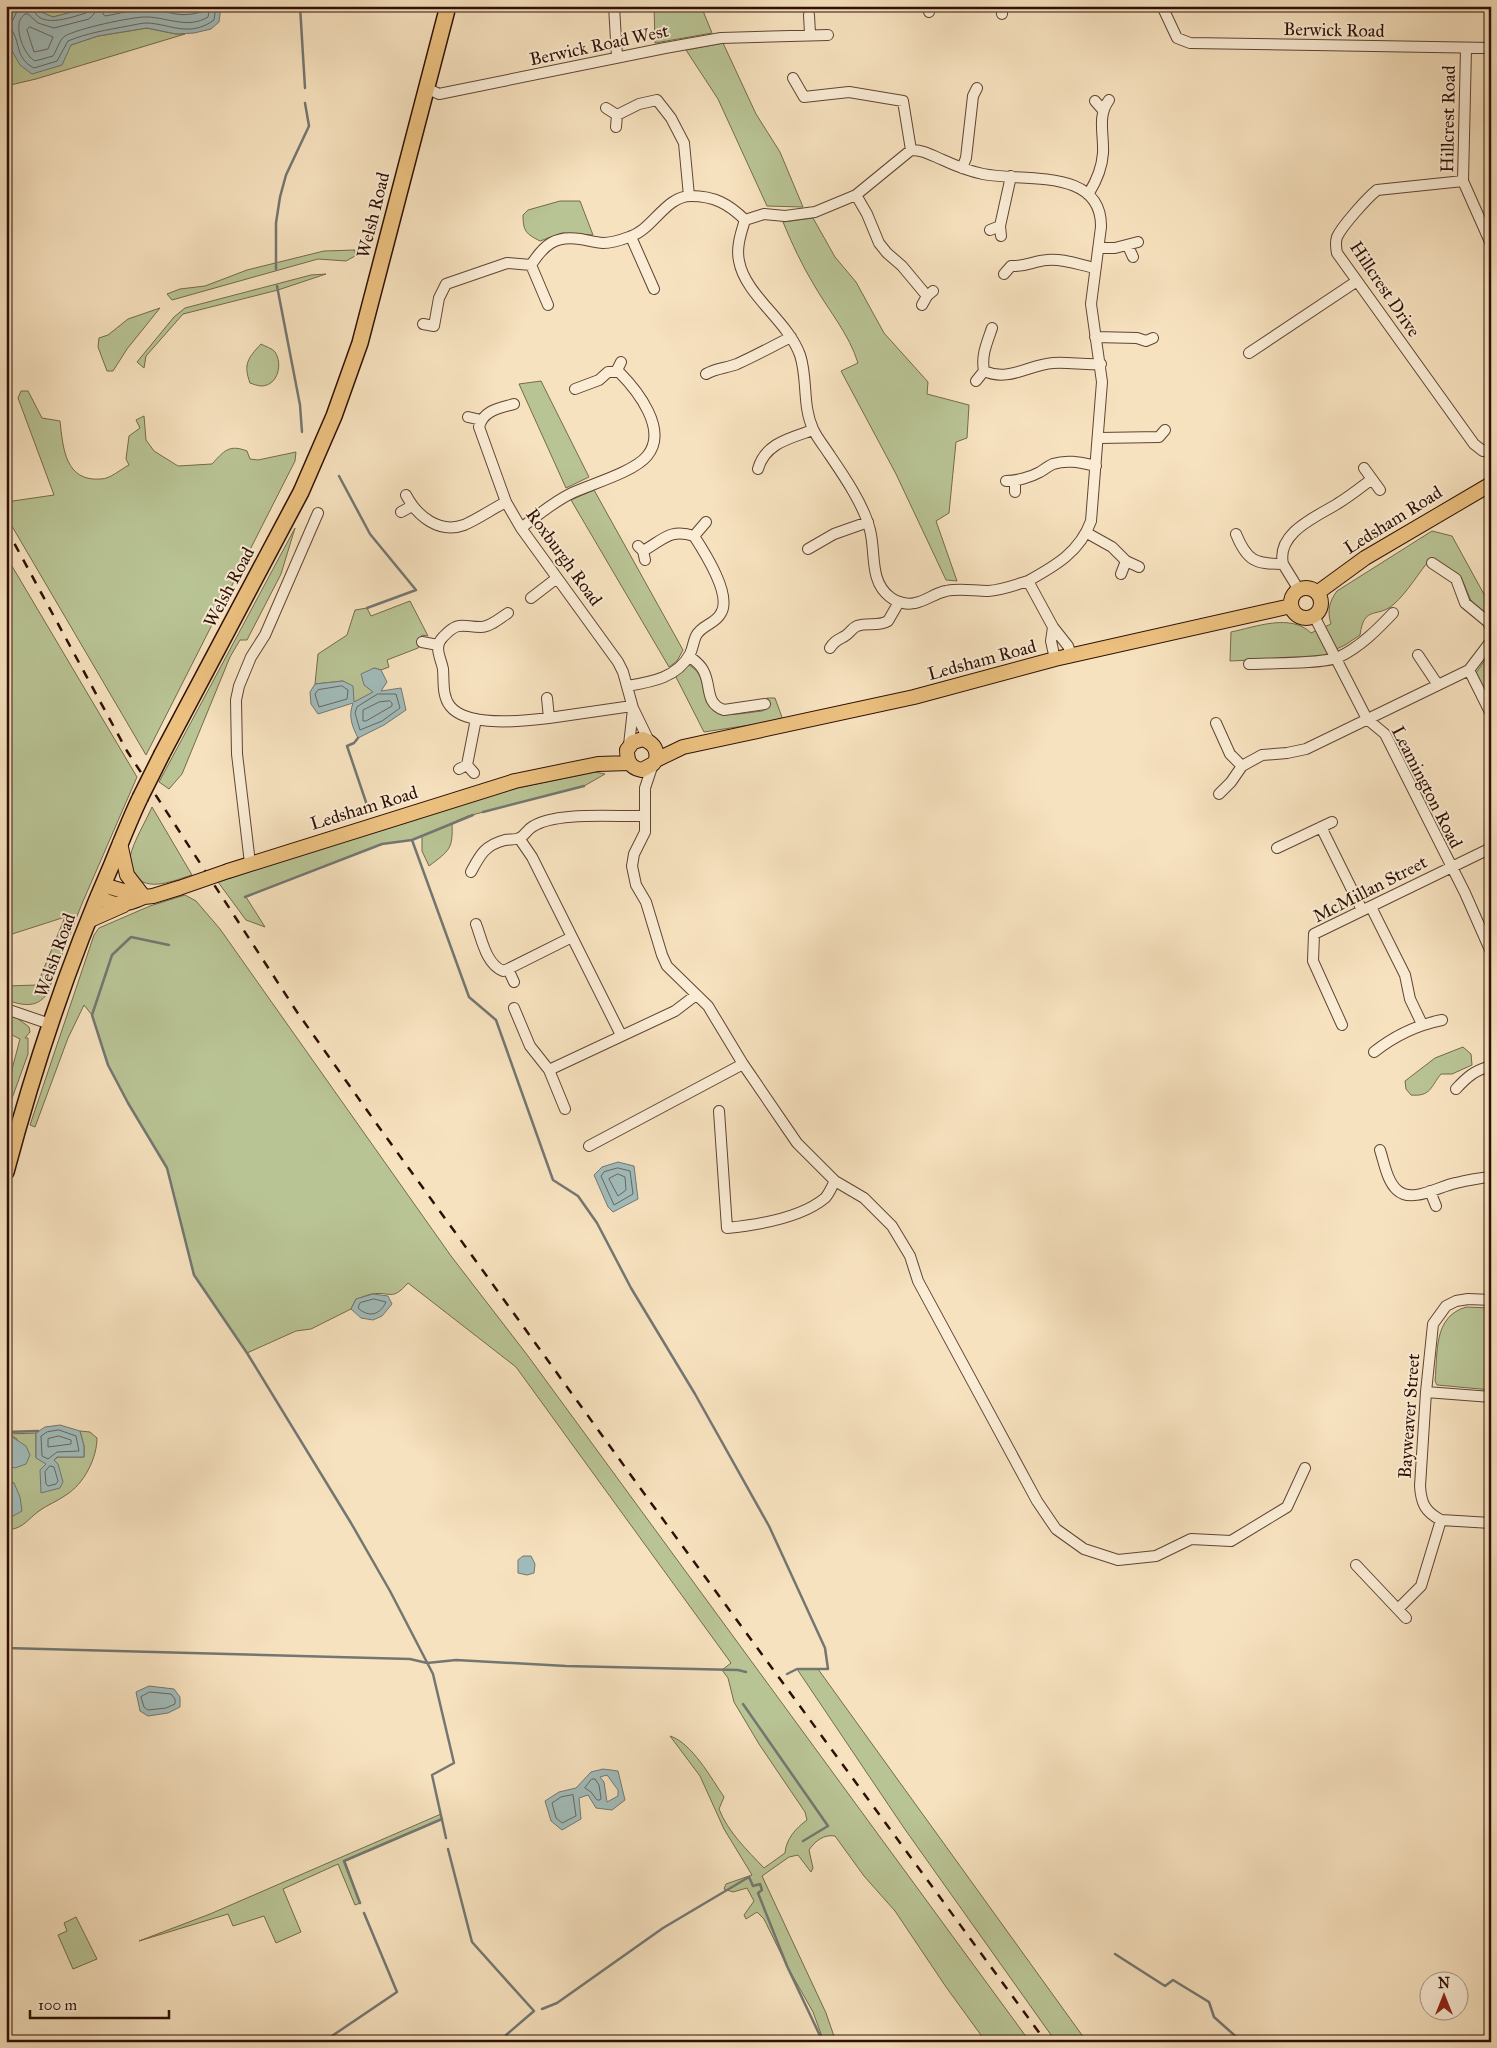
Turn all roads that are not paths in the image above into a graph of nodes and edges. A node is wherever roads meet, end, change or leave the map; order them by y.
1 (448, 6) edge
2 (614, 6) edge
3 (1162, 6) edge
4 (810, 15) dead end
5 (810, 34) junction
6 (828, 35) dead end
7 (1466, 48) junction
8 (1491, 48) edge
9 (617, 58) junction
10 (792, 78) dead end
11 (426, 88) junction
12 (660, 88) dead end
13 (972, 92) dead end
14 (658, 100) junction
15 (1102, 103) dead end
16 (606, 108) dead end
17 (617, 114) junction
18 (616, 127) dead end
19 (911, 150) junction
20 (962, 168) junction
21 (1011, 176) junction
22 (1462, 181) junction
23 (1089, 193) junction
24 (856, 194) junction
25 (689, 196) junction
26 (745, 220) junction
27 (997, 230) dead end
28 (631, 237) junction
29 (1491, 244) edge
30 (1099, 248) junction
31 (1133, 257) dead end
32 (530, 265) junction
33 (1007, 266) dead end
34 (1095, 268) junction
35 (1357, 281) junction
36 (654, 289) dead end
37 (927, 297) dead end
38 (548, 305) dead end
39 (423, 324) dead end
40 (992, 328) dead end
41 (1096, 336) junction
42 (791, 337) junction
43 (1149, 343) dead end
44 (1249, 353) dead end
45 (621, 362) dead end
46 (1101, 364) junction
47 (710, 368) dead end
48 (984, 371) junction
49 (616, 372) junction
50 (976, 380) dead end
51 (575, 389) dead end
52 (514, 404) dead end
53 (468, 417) dead end
54 (481, 420) junction
55 (813, 430) junction
56 (1165, 430) dead end
57 (1099, 438) junction
58 (1487, 450) edge
59 (757, 461) dead end
60 (1096, 466) junction
61 (1364, 468) dead end
62 (1372, 479) junction
63 (1490, 485) edge
64 (1380, 490) dead end
65 (1015, 492) dead end
66 (406, 496) dead end
67 (506, 502) junction
68 (412, 506) junction
69 (401, 512) dead end
70 (318, 513) dead end
71 (706, 522) dead end
72 (868, 522) junction
73 (521, 528) junction
74 (1086, 533) junction
75 (1236, 534) dead end
76 (694, 536) junction
77 (805, 550) dead end
78 (642, 552) dead end
79 (1126, 560) junction
80 (1432, 563) dead end
81 (1283, 564) junction
82 (1139, 567) dead end
83 (1121, 574) dead end
84 (556, 578) junction
85 (1028, 581) junction
86 (1299, 590) junction
87 (1317, 593) junction
88 (530, 598) dead end
89 (899, 602) junction
90 (1291, 606) junction
91 (508, 613) dead end
92 (1393, 613) dead end
93 (1314, 616) junction
94 (1054, 627) junction
95 (1491, 629) edge
96 (827, 633) dead end
97 (838, 638) junction
98 (422, 642) dead end
99 (1490, 643) edge
100 (438, 645) junction
101 (830, 648) dead end
102 (1071, 655) junction
103 (1418, 655) dead end
104 (689, 656) junction
105 (1337, 658) junction
106 (1055, 659) junction
107 (1249, 664) dead end
108 (1469, 670) junction
109 (1438, 685) junction
110 (627, 686) junction
111 (547, 698) dead end
112 (765, 704) dead end
113 (632, 707) junction
114 (1491, 714) edge
115 (549, 718) junction
116 (476, 719) junction
117 (1368, 719) junction
118 (1216, 723) dead end
119 (651, 743) junction
120 (683, 747) junction
121 (629, 756) junction
122 (654, 762) junction
123 (1242, 766) junction
124 (467, 769) dead end
125 (644, 788) junction
126 (1220, 794) dead end
127 (645, 816) junction
128 (1332, 822) dead end
129 (1321, 827) junction
130 (520, 838) junction
131 (120, 844) junction
132 (1277, 848) dead end
133 (1491, 848) edge
134 (250, 863) junction
135 (1451, 868) junction
136 (471, 872) dead end
137 (100, 890) junction
138 (144, 897) junction
139 (125, 905) junction
140 (1366, 908) junction
141 (88, 922) junction
142 (476, 924) dead end
143 (572, 937) junction
144 (1491, 952) edge
145 (508, 969) junction
146 (514, 982) dead end
147 (696, 994) junction
148 (514, 1008) dead end
149 (6, 1009) edge
150 (1442, 1020) dead end
151 (50, 1024) junction
152 (1422, 1024) junction
153 (1342, 1025) dead end
154 (621, 1035) junction
155 (1374, 1052) dead end
156 (742, 1064) junction
157 (1491, 1066) edge
158 (549, 1070) junction
159 (1456, 1089) dead end
160 (565, 1109) dead end
161 (719, 1111) dead end
162 (589, 1146) dead end
163 (1380, 1150) dead end
164 (6, 1172) edge
165 (1491, 1177) edge
166 (835, 1181) junction
167 (1430, 1191) junction
168 (1436, 1206) dead end
169 (1491, 1300) edge
170 (1426, 1392) junction
171 (1491, 1397) edge
172 (1306, 1468) dead end
173 (1441, 1520) junction
174 (1491, 1523) edge
175 (1356, 1565) dead end
176 (1398, 1609) junction
177 (1406, 1618) dead end

1 - 11 highway, Welsh Road
2 - 9 street
3 - 7 street, Berwick Road
4 - 5 street
5 - 6 street, Berwick Road West
5 - 9 street, Berwick Road West
7 - 8 street, Berwick Road
7 - 22 street, Hillcrest Road
9 - 11 street, Berwick Road West
10 - 19 street
11 - 131 highway, Welsh Road, bridge
12 - 14 street
13 - 20 street
14 - 17 street
14 - 25 street
15 - 23 street
16 - 17 street
17 - 18 street
19 - 20 street
19 - 24 street
20 - 21 street
21 - 23 street
21 - 27 street
22 - 29 street, Hillcrest Road
22 - 35 street, Hillcrest Drive
23 - 30 street
24 - 26 street
24 - 37 street
25 - 26 street
25 - 28 street
26 - 42 street
28 - 32 street
28 - 36 street
30 - 31 street
30 - 34 street
32 - 38 street
32 - 39 street
33 - 34 street
34 - 41 street
35 - 44 street
35 - 58 street, Hillcrest Drive
40 - 48 street
41 - 43 street
41 - 46 street
42 - 47 street
42 - 55 street
45 - 49 street
46 - 48 street
46 - 57 street
48 - 50 street
49 - 51 street
49 - 73 street
52 - 54 street
53 - 54 street
54 - 67 street, Roxburgh Road
55 - 59 street
55 - 72 street
56 - 57 street
57 - 60 street
60 - 65 street
60 - 74 street
61 - 62 street
62 - 64 street
62 - 81 street
63 - 87 main road, Ledsham Road
66 - 68 street
67 - 68 street
67 - 73 street, Roxburgh Road
68 - 69 street
70 - 134 street
71 - 76 street
72 - 77 street
72 - 89 street
73 - 84 street, Roxburgh Road
74 - 79 street
74 - 85 street
75 - 81 street
76 - 78 street
76 - 104 street
79 - 82 street
79 - 83 street
80 - 95 street
81 - 86 street
84 - 88 street
84 - 110 street, Roxburgh Road
85 - 89 street
85 - 94 street
86 - 87 main road
86 - 90 main road
87 - 93 main road
89 - 97 street
90 - 93 main road
90 - 102 main road, Ledsham Road
91 - 100 street
92 - 105 street
93 - 105 street, Leamington Road
94 - 102 street
94 - 106 street
96 - 97 street
97 - 101 street
98 - 100 street
99 - 108 street
100 - 116 street
102 - 106 main road, Ledsham Road
103 - 109 street
104 - 110 street
104 - 112 street
105 - 107 street
105 - 117 street, Leamington Road
106 - 120 main road, Ledsham Road
108 - 109 street
108 - 114 street
109 - 117 street
110 - 113 street, Roxburgh Road
111 - 115 street
113 - 115 street
113 - 119 street, Roxburgh Road
113 - 121 street, Roxburgh Road
115 - 116 street
116 - 124 street
117 - 123 street
117 - 135 street, Leamington Road
118 - 123 street
119 - 120 main road, Ledsham Road
119 - 121 main road, Ledsham Road
119 - 122 main road
120 - 122 main road, Ledsham Road
121 - 122 main road, Ledsham Road
121 - 125 street
121 - 134 main road, Ledsham Road
122 - 125 street
123 - 126 street
125 - 127 street
127 - 130 street
127 - 147 street
128 - 129 street
129 - 132 street
129 - 140 street
130 - 136 street
130 - 143 street
131 - 137 highway, Welsh Road
131 - 138 main road
133 - 135 street, McMillan Street
134 - 138 main road, Ledsham Road, bridge
135 - 140 street, McMillan Street
135 - 144 street, Leamington Road
137 - 138 main road, Ledsham Road
137 - 139 main road
137 - 141 highway, Welsh Road
138 - 139 main road, Ledsham Road
139 - 141 main road, Ledsham Road
140 - 152 street
140 - 153 street, McMillan Street
141 - 151 highway, Welsh Road
142 - 145 street
143 - 145 street
143 - 154 street
145 - 146 street
147 - 154 street
147 - 156 street
148 - 158 street
149 - 151 street
150 - 152 street
151 - 164 highway, Welsh Road
152 - 155 street
154 - 158 street
156 - 162 street
156 - 166 street
157 - 159 street
158 - 160 street
161 - 166 street
163 - 167 street
165 - 167 street
166 - 172 street
167 - 168 street
169 - 170 street, Bayweaver Street
170 - 171 street
170 - 173 street, Bayweaver Street
173 - 174 street
173 - 176 street
175 - 176 street
176 - 177 street

